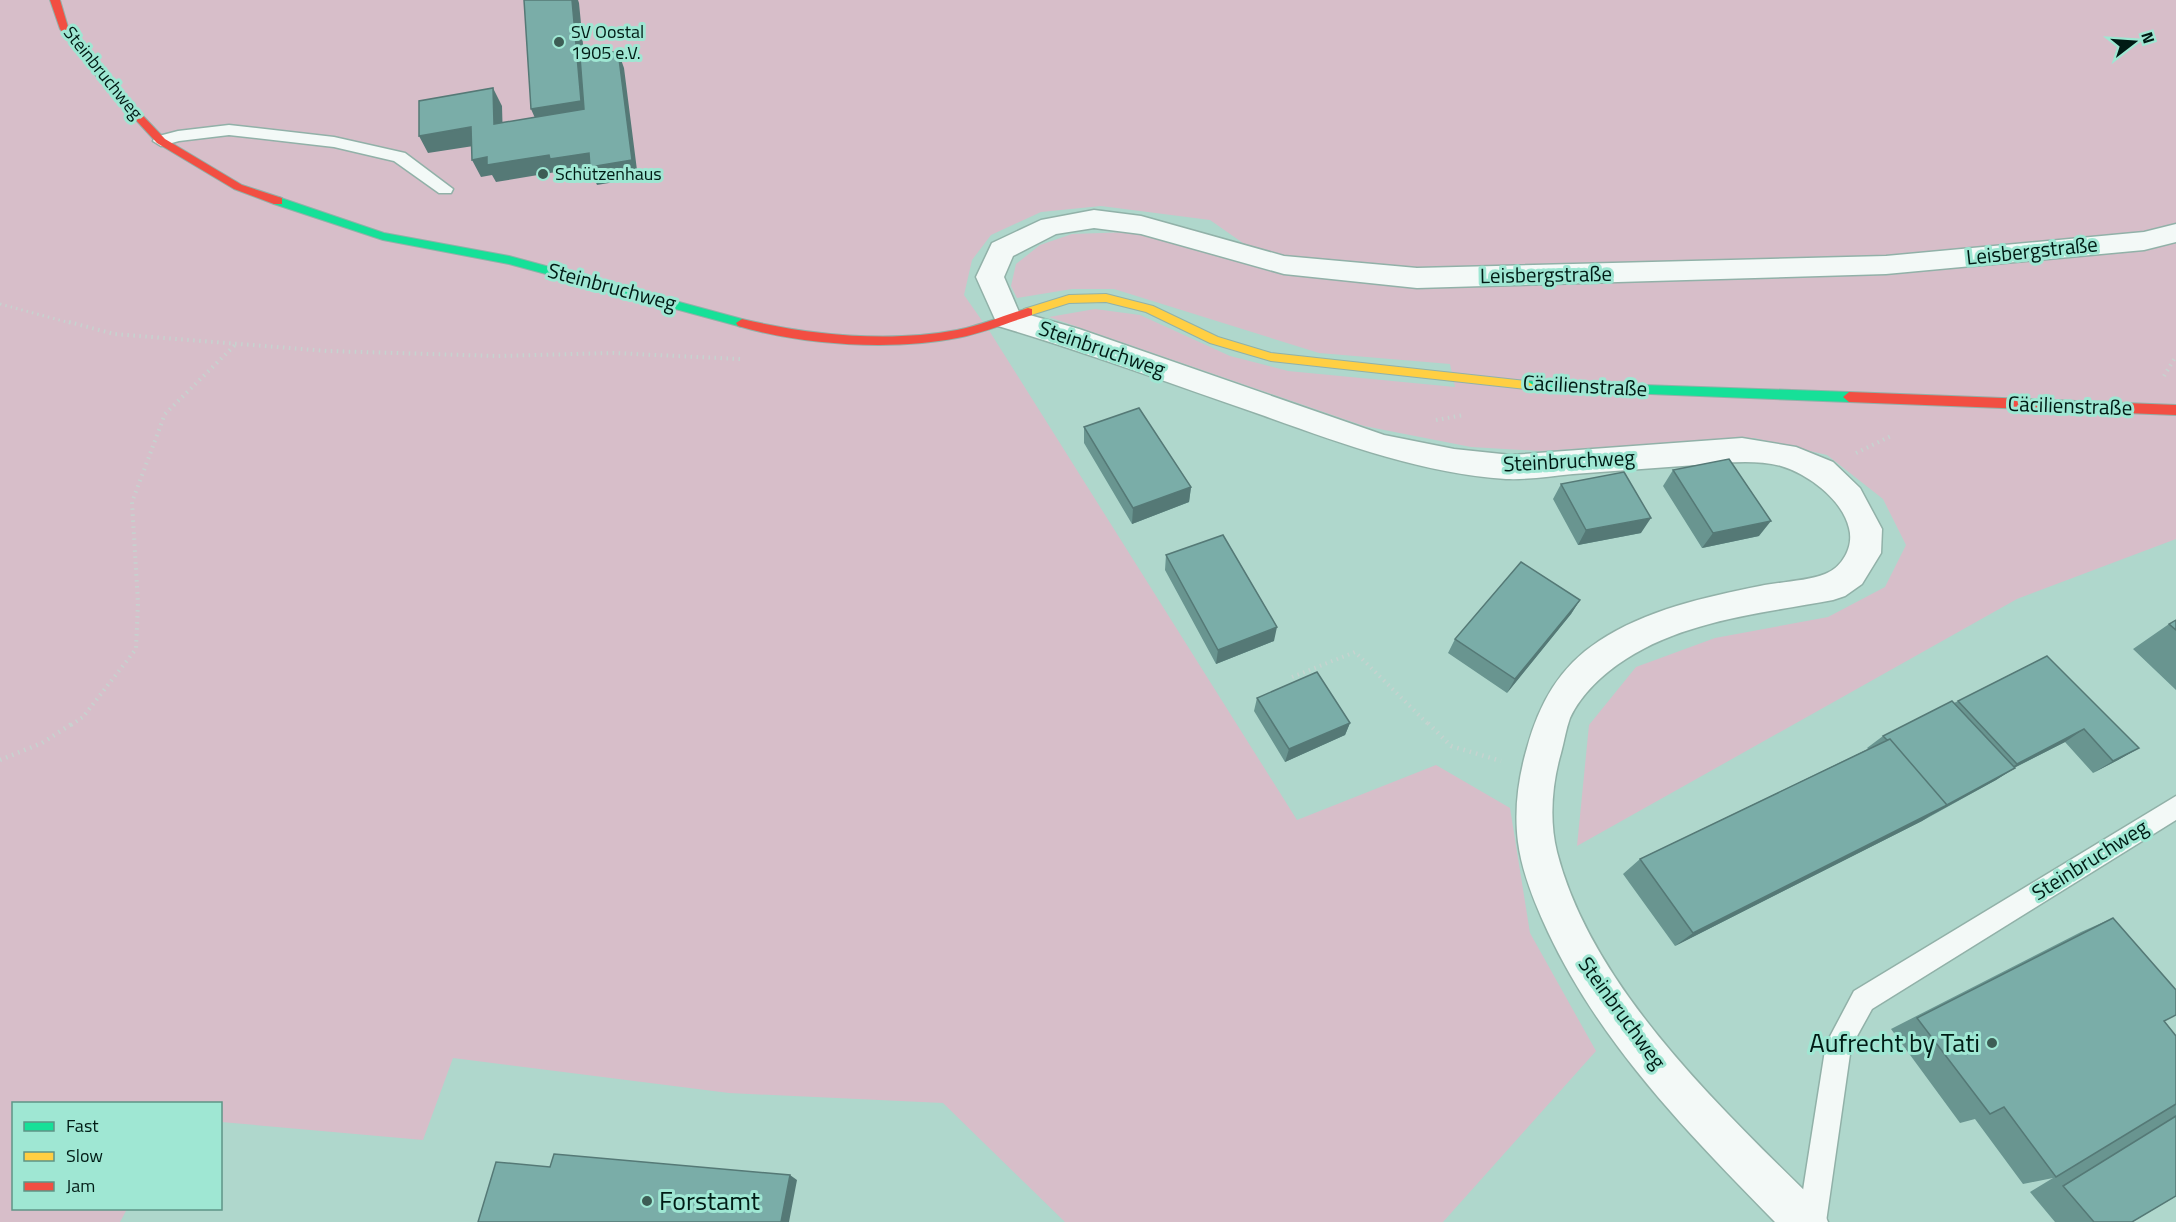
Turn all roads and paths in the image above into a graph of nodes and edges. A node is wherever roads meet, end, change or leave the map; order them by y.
1 (55, 0) edge
2 (161, 141) junction
3 (445, 189) dead end
4 (2176, 233) edge
5 (0, 304) edge
6 (1008, 319) junction
7 (236, 344) junction
8 (742, 359) dead end
9 (1940, 400) junction
10 (2176, 410) edge
11 (1822, 471) junction
12 (1292, 677) dead end
13 (0, 760) edge
14 (1538, 771) junction
15 (2176, 807) edge
16 (1806, 1222) edge
17 (1812, 1222) edge

1 - 2 street, Steinbruchweg
2 - 3 lane
2 - 6 street, Steinbruchweg
4 - 6 street, Leisbergstraße
5 - 7 path
6 - 9 street, Cäcilienstraße
6 - 11 street, Steinbruchweg
7 - 8 path
7 - 13 path
9 - 10 street, Cäcilienstraße
9 - 11 path
11 - 14 street, Steinbruchweg
12 - 14 path
14 - 16 street, Steinbruchweg
15 - 17 lane, Steinbruchweg

